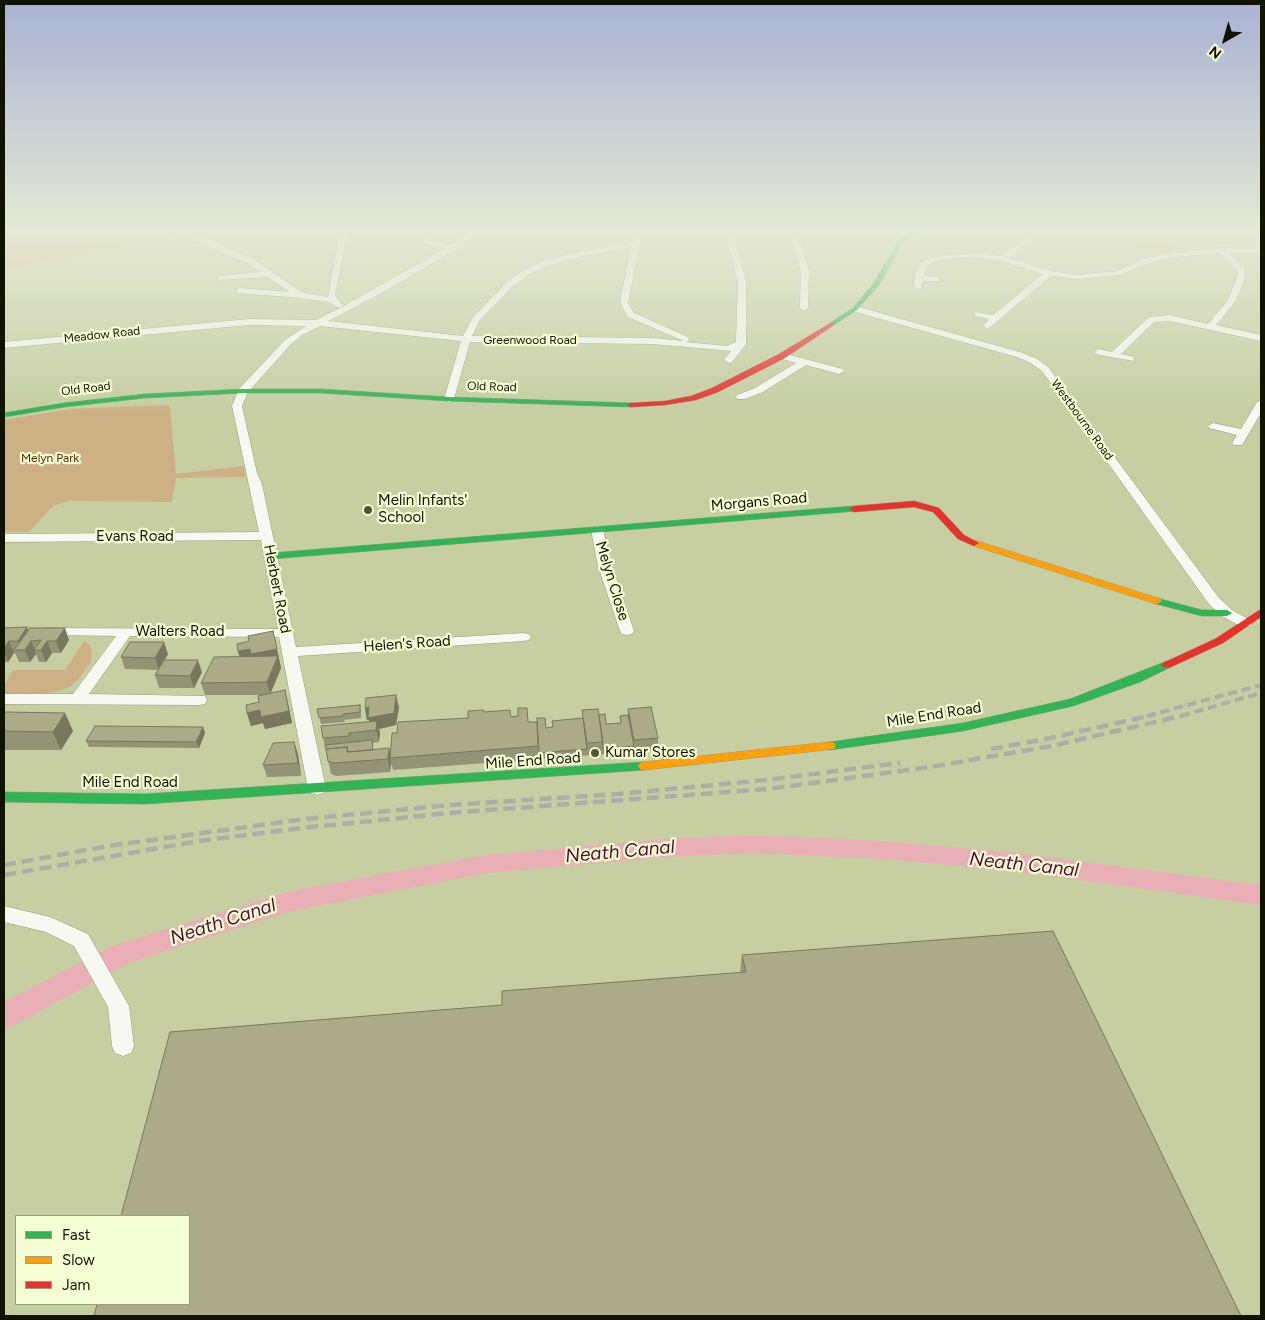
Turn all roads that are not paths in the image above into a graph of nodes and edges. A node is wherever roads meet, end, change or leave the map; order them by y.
1 (249, 292) edge
2 (296, 292) edge
3 (331, 292) edge
4 (378, 292) edge
5 (503, 292) edge
6 (626, 292) edge
7 (742, 292) edge
8 (804, 292) edge
9 (870, 292) edge
10 (1027, 292) edge
11 (1236, 292) edge
12 (301, 295) junction
13 (332, 300) junction
14 (804, 308) dead end
15 (346, 309) junction
16 (855, 309) junction
17 (978, 314) dead end
18 (995, 318) junction
19 (319, 323) junction
20 (988, 326) dead end
21 (1212, 326) junction
22 (1261, 338) edge
23 (466, 340) junction
24 (741, 344) junction
25 (4, 345) edge
26 (702, 345) junction
27 (1099, 352) dead end
28 (1114, 355) junction
29 (782, 356) junction
30 (1131, 359) dead end
31 (729, 360) dead end
32 (803, 363) junction
33 (839, 371) dead end
34 (242, 391) junction
35 (741, 397) dead end
36 (449, 400) junction
37 (1261, 404) edge
38 (4, 415) edge
39 (1212, 426) dead end
40 (597, 530) junction
41 (266, 536) junction
42 (4, 538) edge
43 (270, 556) junction
44 (1227, 612) junction
45 (1261, 612) edge
46 (1245, 623) junction
47 (32, 631) edge
48 (627, 631) dead end
49 (126, 632) junction
50 (286, 633) junction
51 (524, 636) dead end
52 (289, 652) junction
53 (4, 699) edge
54 (78, 699) junction
55 (199, 700) dead end
56 (317, 789) junction
57 (4, 797) edge
58 (4, 914) edge
59 (123, 1046) dead end

1 - 12 street
2 - 12 street
3 - 13 street
4 - 15 street
5 - 23 street
6 - 26 street
7 - 24 street
8 - 14 street
9 - 16 street, Old Road
10 - 18 street
11 - 21 street
12 - 13 street
13 - 15 street
15 - 19 street
16 - 29 street, Old Road
16 - 44 street, Westbourne Road
17 - 18 street
18 - 20 street
19 - 23 street, Greenwood Road
19 - 25 street, Meadow Road
19 - 34 street
21 - 22 street
21 - 28 street
23 - 26 street, Greenwood Road
23 - 36 street
24 - 26 street, Greenwood Road
24 - 31 street
27 - 28 street
28 - 30 street
29 - 32 street
29 - 36 street, Old Road
32 - 33 street
32 - 35 street
34 - 36 street, Old Road
34 - 38 street, Old Road
34 - 41 street, Herbert Road
37 - 39 street
40 - 43 street, Morgans Road
40 - 44 street, Morgans Road
40 - 48 street, Melyn Close
41 - 42 street, Evans Road
41 - 43 street, Herbert Road
43 - 50 street, Herbert Road
44 - 46 street, Westbourne Road
45 - 46 street, Mile End Road
46 - 56 street, Mile End Road
47 - 49 street
49 - 50 street, Walters Road
49 - 54 street, Walters Road
50 - 52 street, Herbert Road
51 - 52 street, Helen's Road
52 - 56 street, Herbert Road
53 - 54 street
54 - 55 street
56 - 57 street, Mile End Road
58 - 59 street

